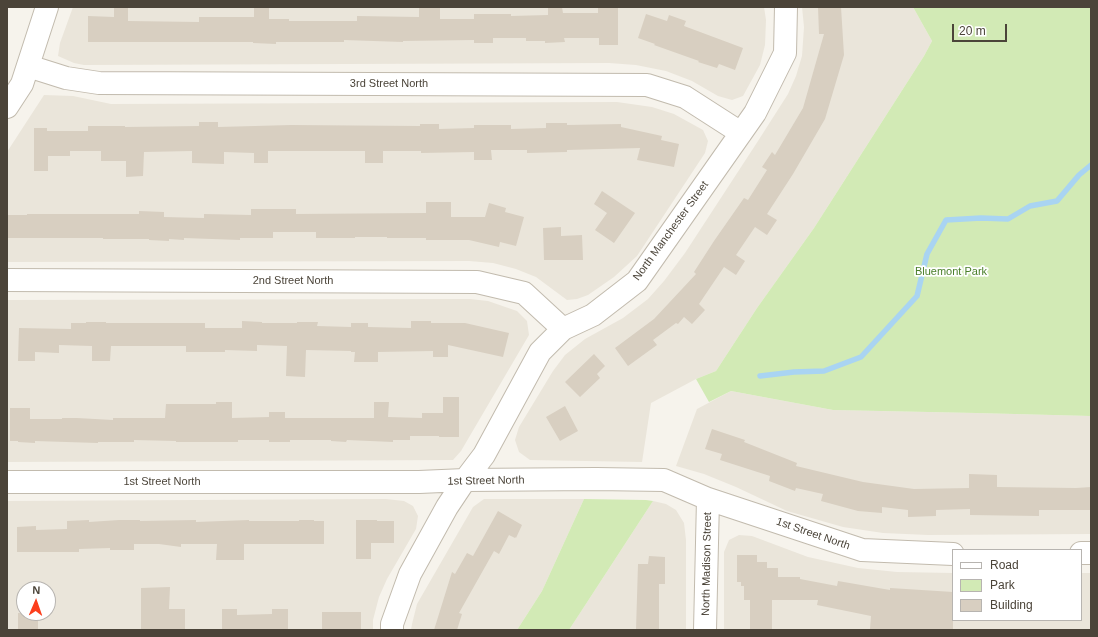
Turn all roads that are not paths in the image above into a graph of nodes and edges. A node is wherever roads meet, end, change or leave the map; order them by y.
1 (48, 7) edge
2 (786, 7) edge
3 (19, 76) edge
4 (7, 107) edge
5 (741, 133) junction
6 (7, 280) edge
7 (563, 329) junction
8 (465, 480) junction
9 (7, 482) edge
10 (708, 499) junction
11 (952, 554) edge
12 (392, 630) edge
13 (705, 630) edge

1 - 3 street
2 - 5 street, North Manchester Street
3 - 4 street
3 - 5 street, 3rd Street North
5 - 7 street, North Manchester Street
6 - 7 street, 2nd Street North
7 - 8 street, North Manchester Street
8 - 9 street, 1st Street North
8 - 10 street, 1st Street North
8 - 12 street, North Manchester Street
10 - 11 street, 1st Street North
10 - 13 street, North Madison Street

